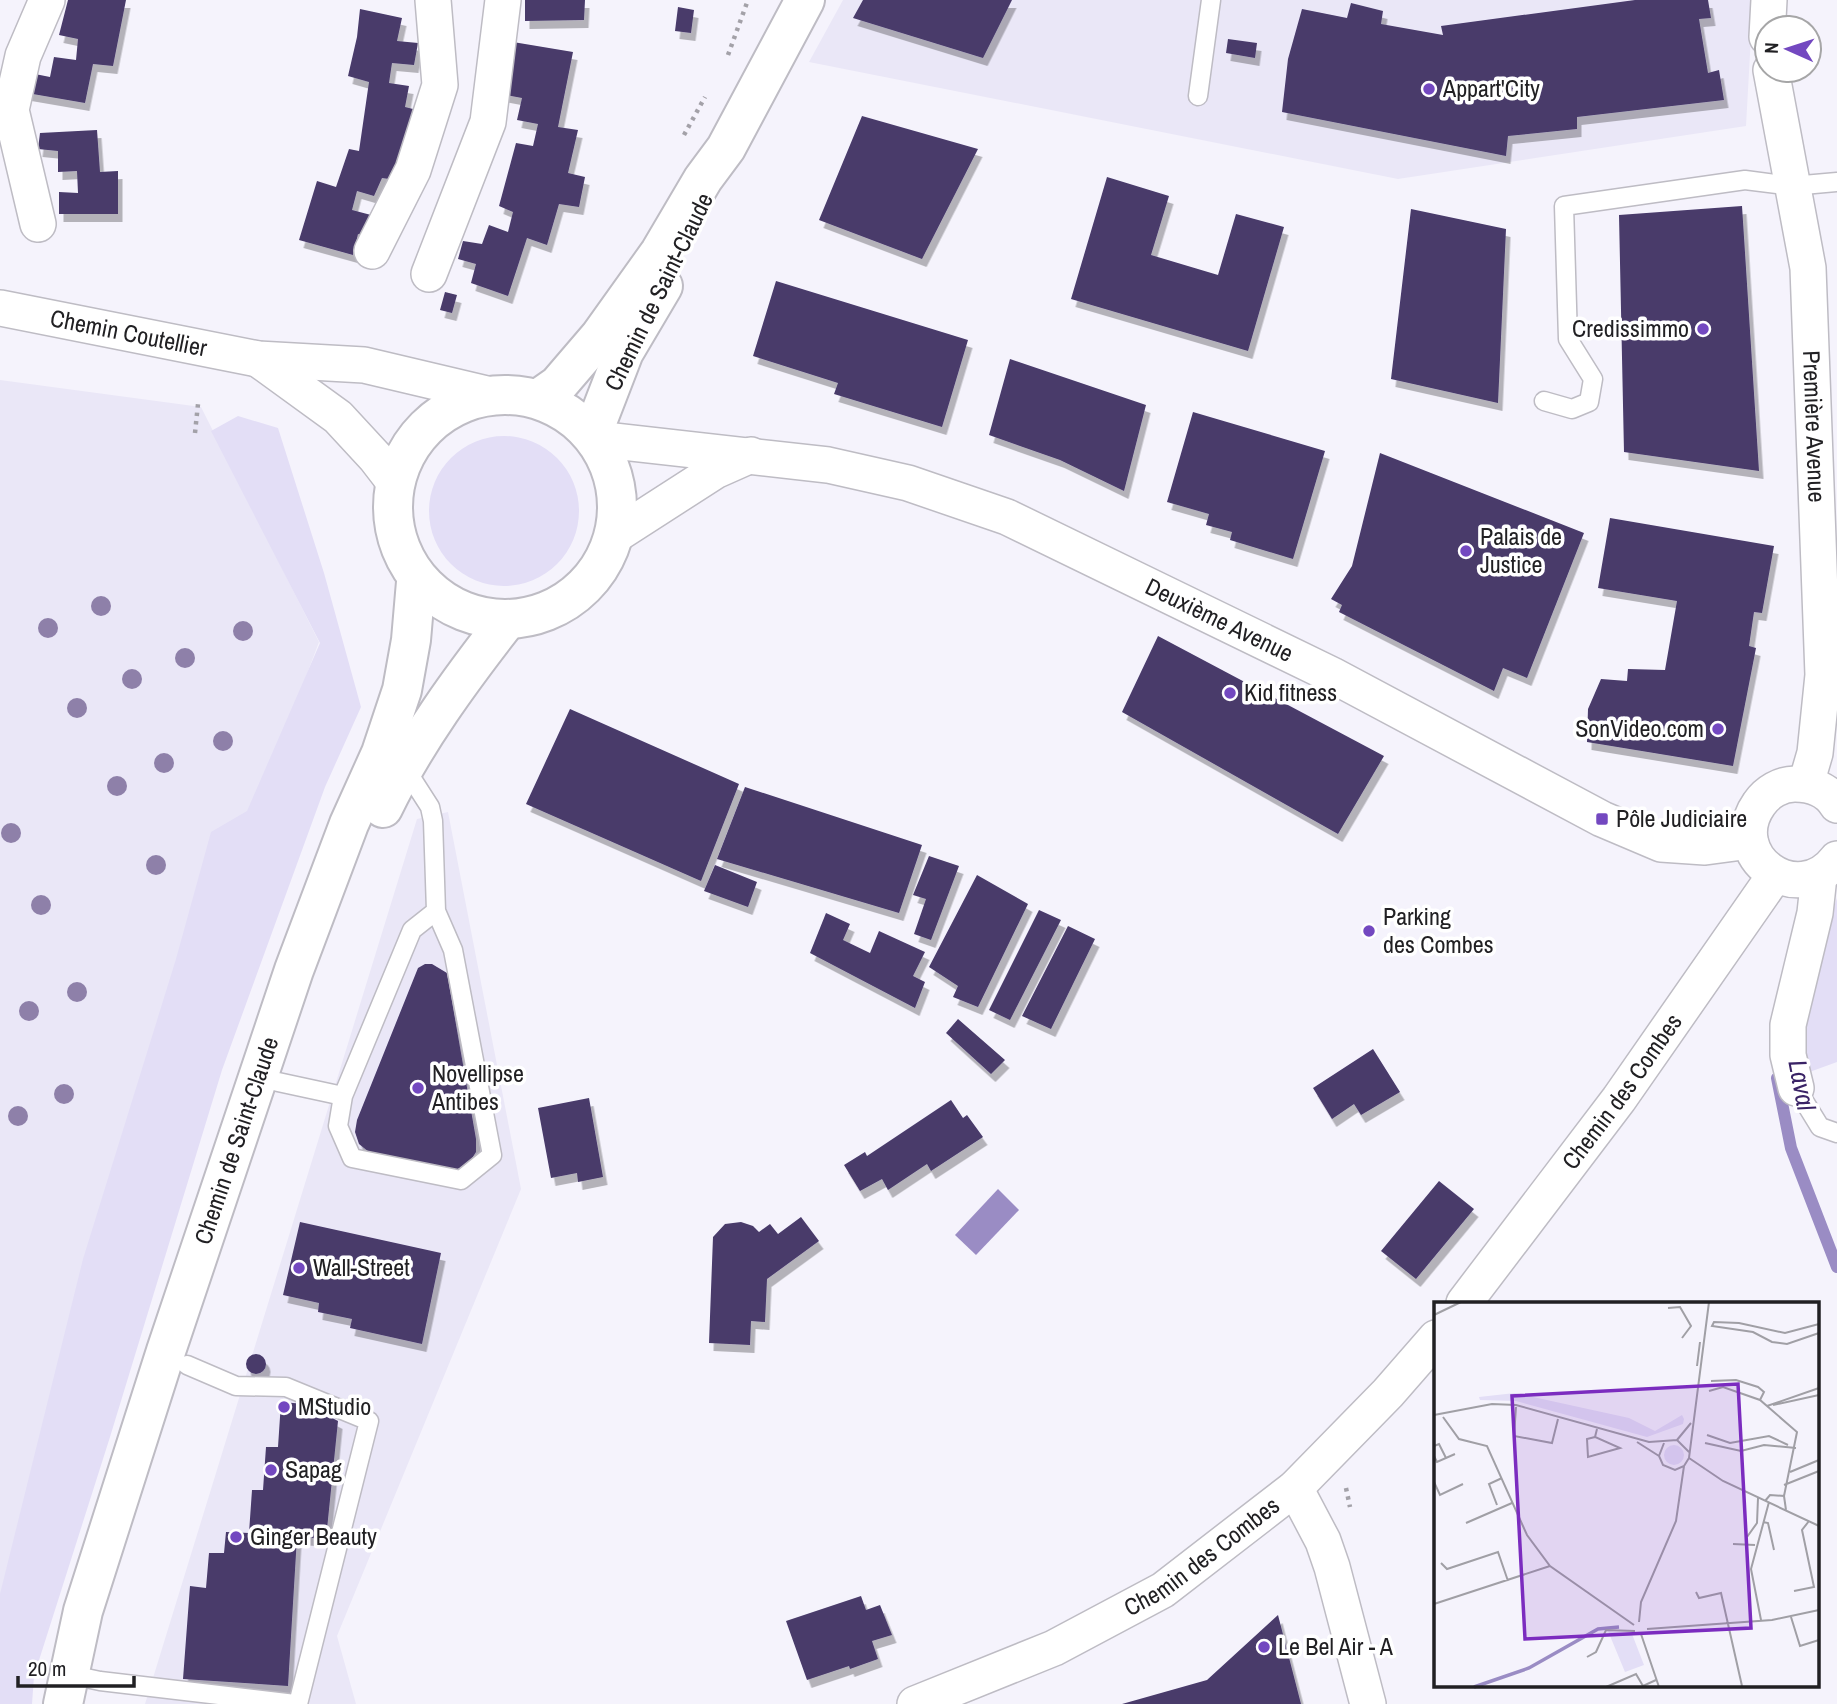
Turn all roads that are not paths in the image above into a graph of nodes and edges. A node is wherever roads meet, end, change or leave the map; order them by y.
1 (47, 0) edge
2 (433, 0) edge
3 (503, 0) edge
4 (805, 0) edge
5 (1211, 0) edge
6 (1774, 84) edge
7 (1198, 96) dead end
8 (726, 148) junction
9 (1837, 182) edge
10 (1792, 186) junction
11 (38, 224) dead end
12 (372, 251) dead end
13 (429, 274) dead end
14 (0, 308) edge
15 (258, 359) junction
16 (491, 395) junction
17 (538, 399) junction
18 (1544, 401) dead end
19 (594, 437) junction
20 (751, 455) junction
21 (395, 483) junction
22 (614, 536) junction
23 (416, 582) junction
24 (507, 620) junction
25 (403, 766) junction
26 (1806, 784) junction
27 (1837, 805) edge
28 (1750, 841) junction
29 (1828, 868) edge
30 (1775, 875) junction
31 (436, 911) junction
32 (278, 1082) junction
33 (1796, 1088) joint
34 (343, 1096) junction
35 (1837, 1133) edge
36 (1465, 1302) edge
37 (1434, 1340) edge
38 (187, 1365) junction
39 (1295, 1488) junction
40 (77, 1695) edge
41 (920, 1703) edge
42 (297, 1704) edge
43 (1368, 1704) edge

1 - 11 street
2 - 12 street
3 - 13 street
4 - 8 street, Chemin de Saint-Claude
5 - 7 lane
6 - 10 street, Première Avenue
8 - 17 street, Chemin de Saint-Claude
8 - 19 street, Chemin de Saint-Claude
9 - 10 lane
10 - 18 lane
10 - 26 street, Première Avenue
14 - 15 street, Chemin Coutellier
15 - 16 street, Chemin Coutellier
15 - 21 street, Chemin Coutellier
16 - 17 street
16 - 21 street
17 - 19 street
19 - 20 street, Deuxième Avenue
19 - 22 street
20 - 22 street
20 - 28 street, Deuxième Avenue
21 - 23 street
22 - 24 street
23 - 24 street
23 - 40 street, Chemin de Saint-Claude
24 - 25 street, Chemin de Saint-Claude
25 - 31 lane
25 - 32 street, Chemin de Saint-Claude
26 - 27 street
26 - 28 street
28 - 30 street
29 - 30 street
29 - 33 street
30 - 36 street, Chemin des Combes
31 - 34 lane
31 - 34 lane
32 - 34 lane
32 - 38 street, Chemin de Saint-Claude
33 - 35 lane
37 - 39 street, Chemin des Combes
38 - 40 street, Chemin de Saint-Claude
38 - 42 lane
39 - 41 street, Chemin des Combes
39 - 43 street
40 - 42 lane

